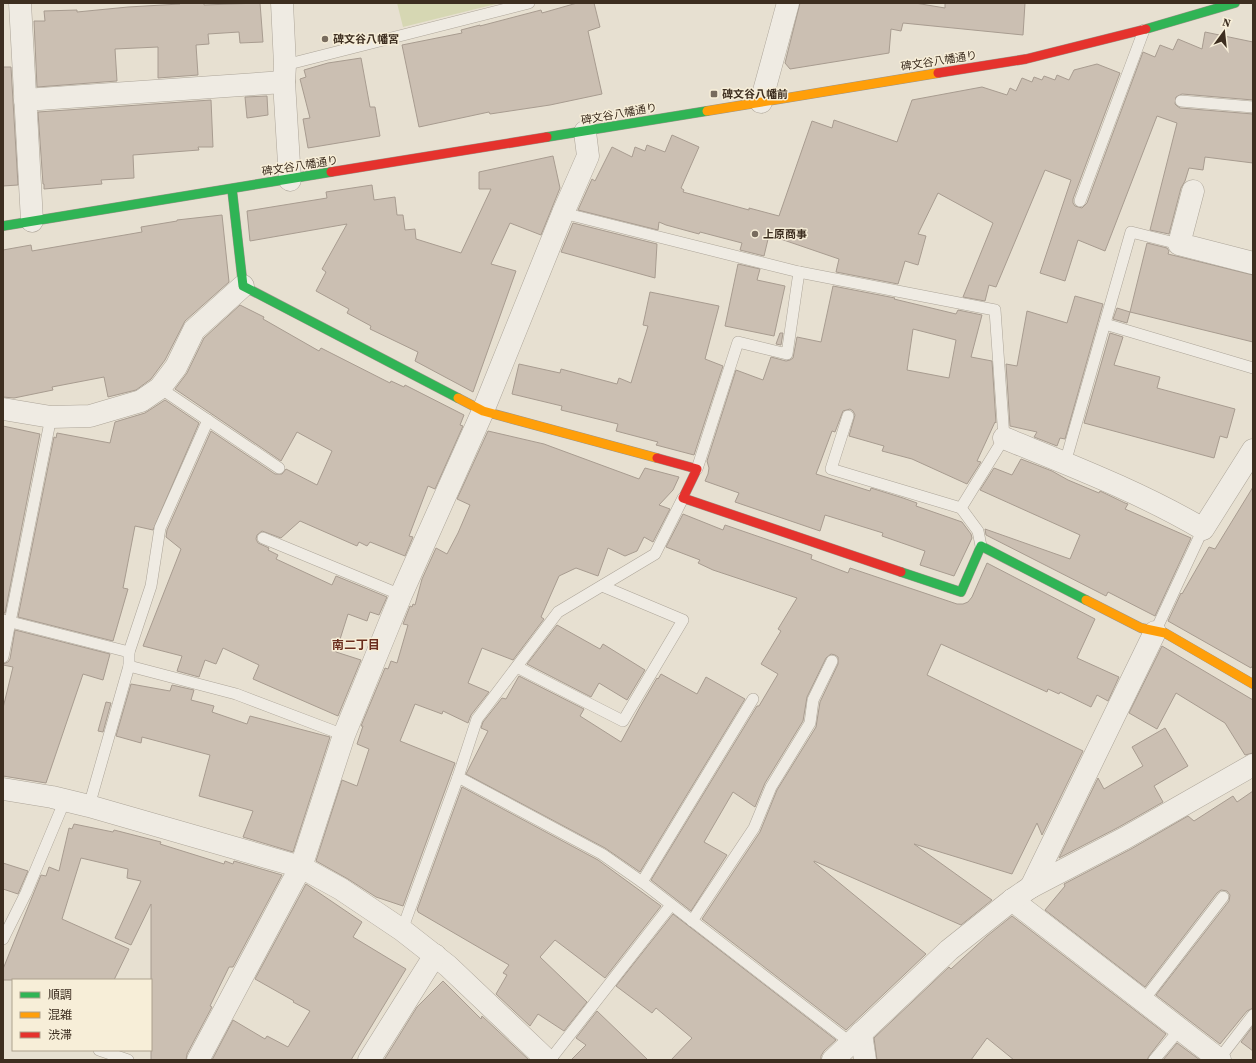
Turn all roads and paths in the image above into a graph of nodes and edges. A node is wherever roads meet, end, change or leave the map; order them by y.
1 (20, 3) edge
2 (282, 3) edge
3 (529, 3) edge
4 (788, 3) edge
5 (1235, 3) edge
6 (1144, 30) junction
7 (13, 49) edge
8 (285, 73) junction
9 (25, 100) junction
10 (1181, 101) dead end
11 (761, 102) junction
12 (1253, 107) edge
13 (585, 132) junction
14 (290, 180) junction
15 (232, 189) junction
16 (1193, 191) dead end
17 (1080, 201) dead end
18 (563, 213) junction
19 (32, 221) junction
20 (3, 226) edge
21 (1179, 244) junction
22 (1253, 263) edge
23 (799, 272) junction
24 (243, 286) junction
25 (1105, 324) junction
26 (1253, 368) edge
27 (160, 388) junction
28 (3, 409) edge
29 (483, 411) junction
30 (848, 416) dead end
31 (51, 417) junction
32 (208, 420) junction
33 (1004, 438) junction
34 (1253, 450) edge
35 (1065, 463) junction
36 (279, 468) dead end
37 (698, 469) junction
38 (683, 498) junction
39 (961, 508) junction
40 (1203, 530) junction
41 (263, 538) dead end
42 (981, 546) junction
43 (602, 586) junction
44 (400, 595) junction
45 (7, 621) edge
46 (1155, 632) junction
47 (129, 652) junction
48 (3, 657) edge
49 (832, 661) dead end
50 (129, 666) junction
51 (517, 667) junction
52 (1252, 681) edge
53 (754, 699) dead end
54 (344, 735) junction
55 (1253, 765) edge
56 (458, 777) junction
57 (3, 789) edge
58 (65, 800) junction
59 (89, 806) junction
60 (301, 867) junction
61 (642, 882) junction
62 (1031, 887) junction
63 (1224, 897) dead end
64 (1012, 900) junction
65 (671, 905) junction
66 (692, 921) junction
67 (402, 930) junction
68 (3, 939) edge
69 (435, 956) junction
70 (1143, 1001) junction
71 (1253, 1015) edge
72 (1180, 1029) junction
73 (856, 1038) junction
74 (102, 1051) edge
75 (128, 1060) edge
76 (198, 1060) edge
77 (370, 1060) edge
78 (548, 1060) edge
79 (833, 1060) edge
80 (865, 1060) edge
81 (1154, 1060) edge
82 (1220, 1060) edge

1 - 7 street
2 - 8 street
3 - 8 lane
4 - 11 street
5 - 6 street, 碑文谷八幡通り
6 - 11 street, 碑文谷八幡通り
6 - 17 lane
7 - 9 street
8 - 9 street
8 - 14 street
9 - 19 street
10 - 12 lane
11 - 13 street, 碑文谷八幡通り
13 - 14 street, 碑文谷八幡通り
13 - 18 street
14 - 15 street, 碑文谷八幡通り
15 - 19 street, 碑文谷八幡通り
15 - 24 street
16 - 21 street
18 - 23 lane
18 - 29 street
19 - 20 street, 碑文谷八幡通り
21 - 22 street
21 - 25 lane
23 - 33 lane
23 - 37 lane
24 - 27 street
24 - 29 street
25 - 26 lane
25 - 35 lane
27 - 31 street
27 - 32 lane
28 - 31 street
29 - 37 street
29 - 44 street
30 - 39 lane
31 - 45 lane
32 - 36 lane
32 - 47 lane
33 - 35 street
33 - 39 lane
34 - 40 street
35 - 40 street
37 - 38 street
38 - 42 street
38 - 43 lane
39 - 42 lane
40 - 46 lane
41 - 44 lane
42 - 46 street
43 - 51 lane
43 - 51 lane
44 - 54 street
45 - 47 lane
45 - 48 lane
46 - 52 street
46 - 62 street
47 - 50 lane
49 - 66 lane
50 - 54 lane
50 - 59 lane
51 - 56 lane
53 - 61 lane
54 - 60 street
55 - 62 street
56 - 61 lane
56 - 67 lane
57 - 58 street
58 - 59 street
58 - 68 lane
59 - 60 street
60 - 67 street
60 - 76 street
61 - 65 lane
62 - 64 street
63 - 70 lane
64 - 70 street
64 - 73 street
65 - 66 lane
65 - 78 lane
66 - 73 lane
67 - 69 street
69 - 77 street
69 - 78 street
70 - 72 street
71 - 82 lane
72 - 81 lane
72 - 82 street
73 - 79 street
73 - 80 street
74 - 75 lane

